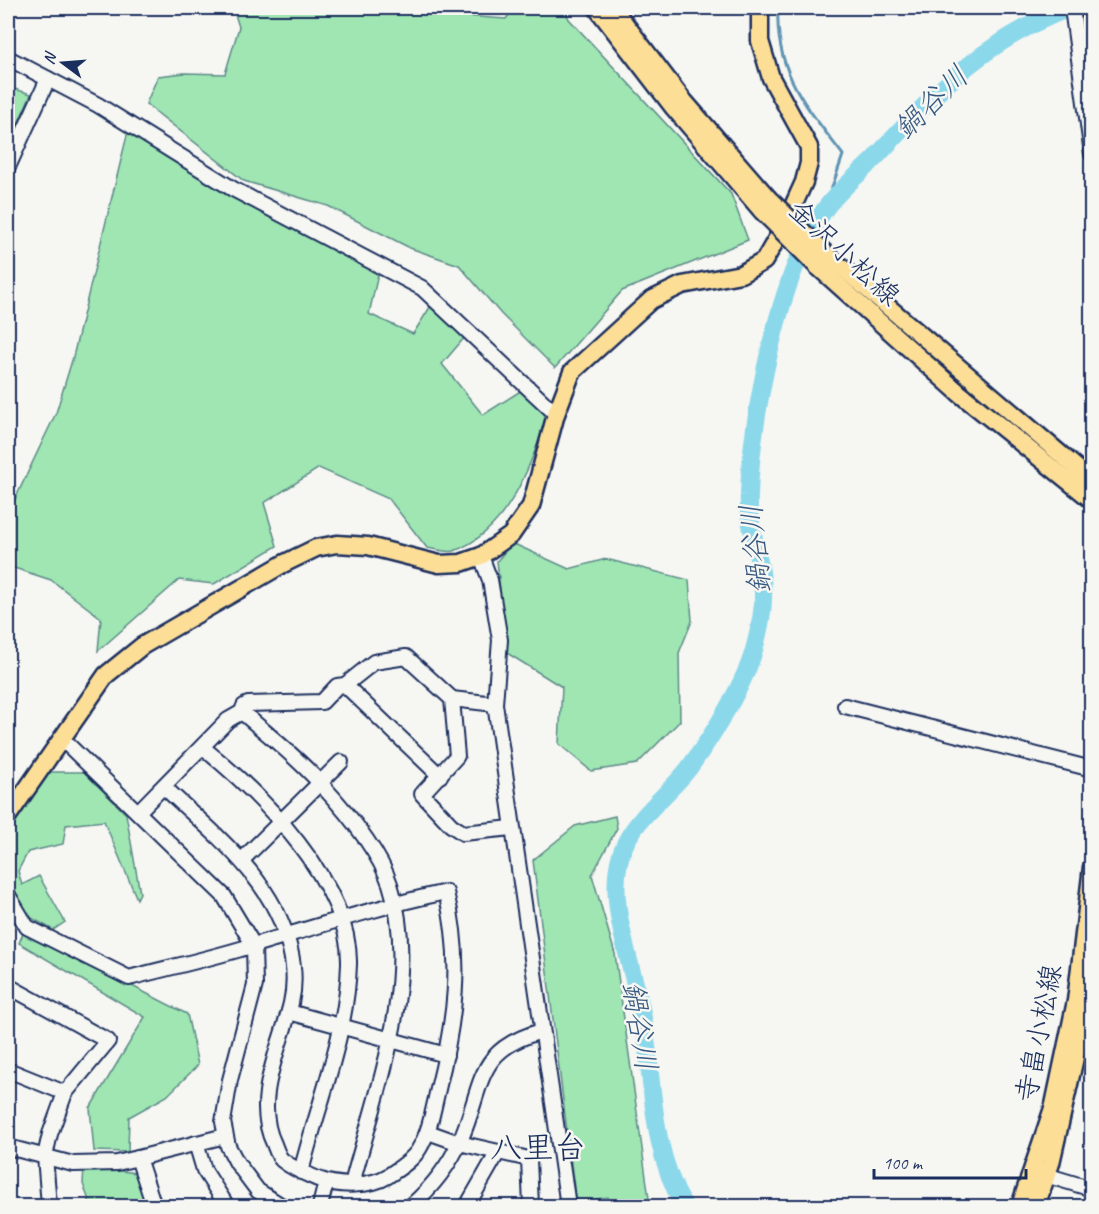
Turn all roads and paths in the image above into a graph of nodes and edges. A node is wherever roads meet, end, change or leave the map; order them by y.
1 (597, 8) edge
2 (613, 8) edge
3 (760, 8) edge
4 (1072, 8) edge
5 (8, 58) edge
6 (48, 79) junction
7 (1092, 154) edge
8 (8, 167) edge
9 (765, 204) junction
10 (822, 260) junction
11 (556, 414) junction
12 (1092, 481) edge
13 (1092, 500) edge
14 (481, 556) junction
15 (345, 685) junction
16 (452, 699) junction
17 (495, 704) junction
18 (846, 706) dead end
19 (242, 712) junction
20 (62, 739) junction
21 (202, 747) junction
22 (341, 762) dead end
23 (1092, 769) edge
24 (440, 776) junction
25 (319, 781) junction
26 (164, 787) junction
27 (138, 812) junction
28 (8, 816) edge
29 (280, 820) junction
30 (512, 828) junction
31 (242, 860) junction
32 (1092, 867) edge
33 (8, 895) edge
34 (394, 903) junction
35 (341, 920) junction
36 (284, 935) junction
37 (254, 946) junction
38 (1092, 983) edge
39 (8, 986) edge
40 (289, 1012) junction
41 (340, 1026) junction
42 (542, 1030) junction
43 (389, 1039) junction
44 (446, 1055) junction
45 (8, 1070) edge
46 (65, 1094) junction
47 (428, 1132) junction
48 (225, 1136) junction
49 (196, 1143) junction
50 (459, 1143) junction
51 (8, 1147) edge
52 (498, 1152) junction
53 (45, 1156) junction
54 (138, 1158) junction
55 (301, 1172) junction
56 (1039, 1174) junction
57 (326, 1182) junction
58 (352, 1184) junction
59 (1092, 1189) edge
60 (49, 1206) edge
61 (154, 1206) edge
62 (227, 1206) edge
63 (282, 1206) edge
64 (320, 1206) edge
65 (411, 1206) edge
66 (467, 1206) edge
67 (531, 1206) edge
68 (568, 1206) edge
69 (1020, 1206) edge
70 (1036, 1206) edge

1 - 9 main road, 金沢小松線
2 - 9 main road, 金沢小松線
3 - 11 main road
4 - 7 street
5 - 6 street
6 - 8 street
6 - 11 street
9 - 10 main road, 金沢小松線, bridge
10 - 12 main road, 金沢小松線
10 - 13 main road, 金沢小松線
11 - 14 main road
14 - 17 street
14 - 20 main road
15 - 16 street
15 - 19 street
15 - 24 street
16 - 17 street
16 - 24 street
17 - 30 street
18 - 23 street
19 - 21 street
19 - 25 street
20 - 27 street
20 - 28 main road
21 - 26 street
21 - 29 street
22 - 25 street
24 - 30 street
25 - 29 street
25 - 34 street
26 - 27 street
26 - 31 street
27 - 37 street
29 - 31 street
29 - 35 street
30 - 42 street
31 - 36 street
32 - 56 main road, 寺畠小松線
33 - 37 street
34 - 35 street
34 - 43 street
34 - 44 street
35 - 36 street
35 - 41 street
36 - 37 street
36 - 40 street
37 - 48 street
38 - 56 main road, 寺畠小松線
39 - 46 street
40 - 41 street
40 - 55 street
41 - 43 street
41 - 55 street
42 - 50 street
42 - 68 street
43 - 44 street
43 - 58 street
44 - 47 street
45 - 46 street
46 - 53 street
47 - 50 street
47 - 58 street
48 - 49 street
48 - 63 street
49 - 54 street
49 - 62 street
50 - 52 street
50 - 65 street
51 - 53 street
52 - 66 street
52 - 67 street
53 - 54 street
53 - 60 street
54 - 61 street
55 - 57 street
56 - 59 street
56 - 69 main road, 寺畠小松線
56 - 70 main road, 寺畠小松線
57 - 58 street
57 - 64 street

